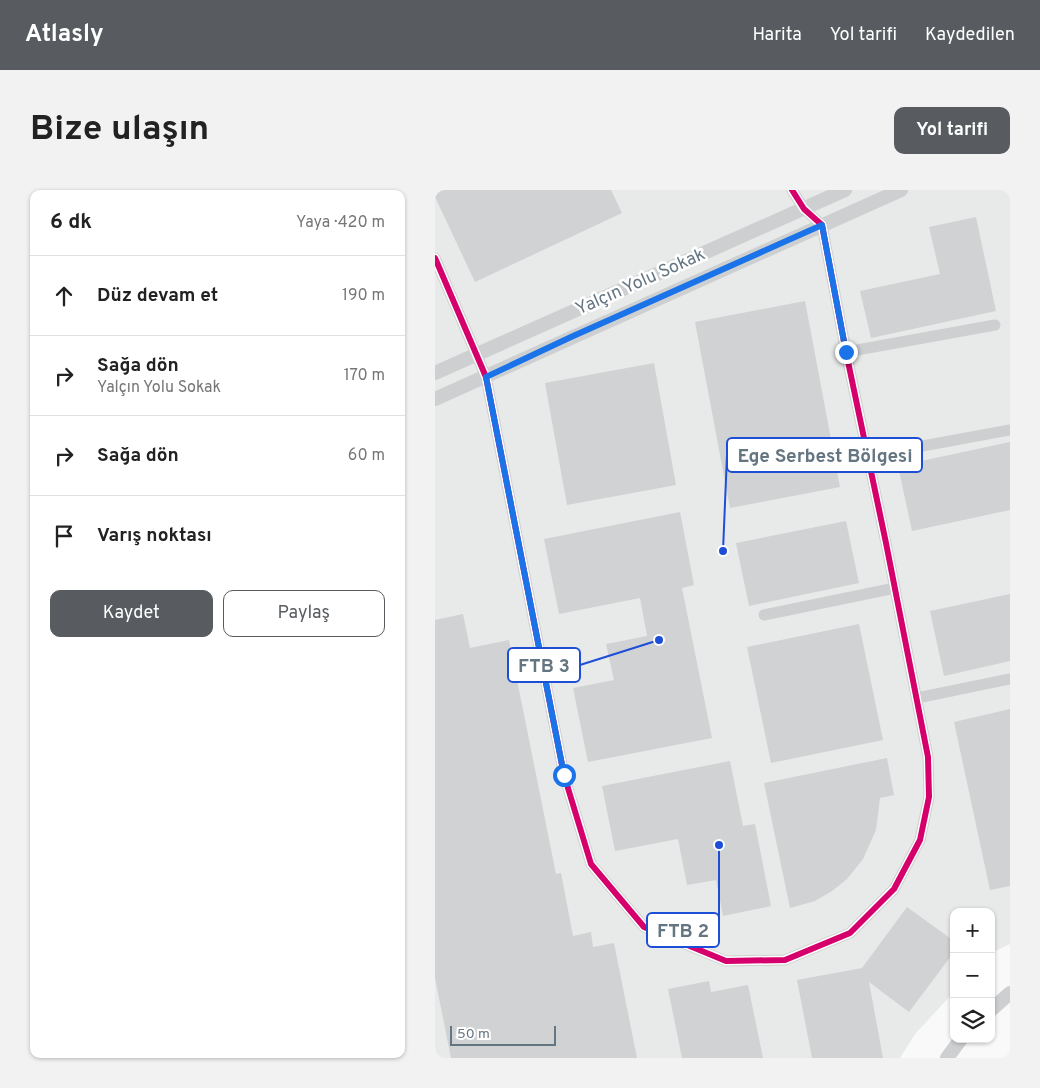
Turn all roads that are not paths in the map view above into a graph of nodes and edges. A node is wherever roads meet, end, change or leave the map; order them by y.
1 (792, 190) edge
2 (845, 190) edge
3 (901, 190) edge
4 (804, 208) junction
5 (822, 225) junction
6 (435, 258) edge
7 (995, 325) dead end
8 (846, 352) junction
9 (477, 354) junction
10 (435, 373) edge
11 (486, 377) junction
12 (435, 400) edge
13 (1010, 430) edge
14 (868, 456) junction
15 (895, 588) junction
16 (764, 615) dead end
17 (1010, 679) edge
18 (917, 698) junction
19 (1010, 993) edge
20 (995, 1006) edge
21 (958, 1043) edge
22 (947, 1058) edge

1 - 4 street
2 - 4 street, Yalçın Yolu Sokak
3 - 5 street, Yalçın Yolu Sokak
4 - 5 street
4 - 9 street, Yalçın Yolu Sokak
5 - 8 street
5 - 11 street, Yalçın Yolu Sokak
6 - 9 street
7 - 8 street
8 - 14 street
9 - 10 street, Yalçın Yolu Sokak
9 - 11 street
11 - 12 street, Yalçın Yolu Sokak
11 - 18 street
13 - 14 street
14 - 15 street
15 - 16 street
15 - 18 street
17 - 18 street
19 - 20 street
21 - 22 street

